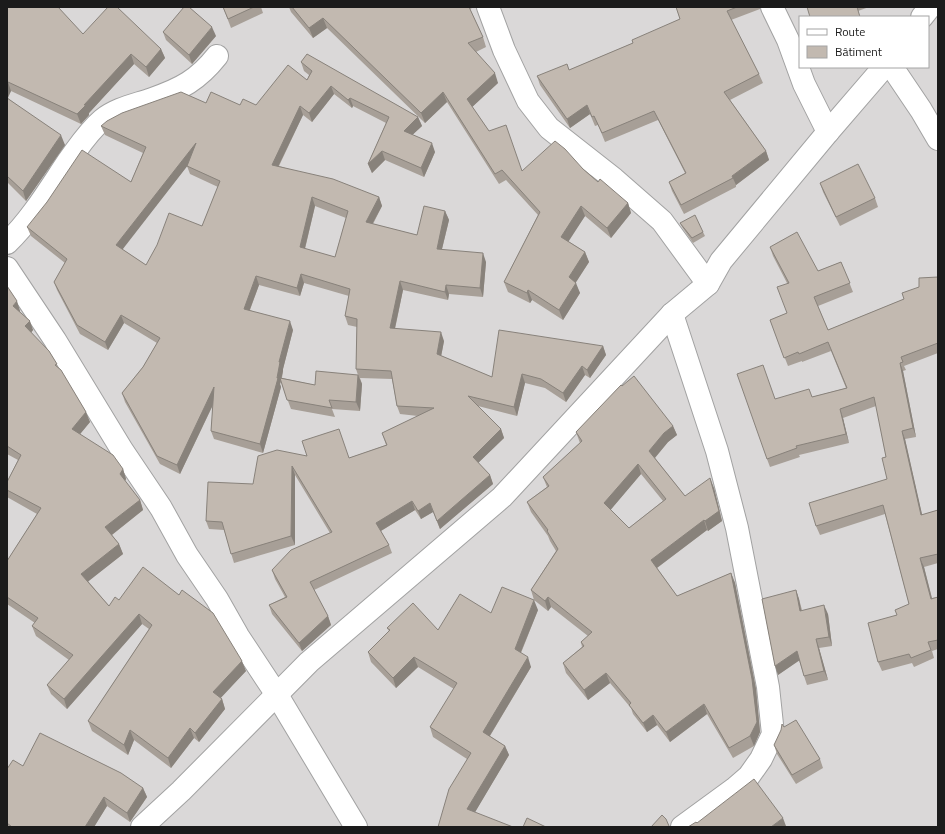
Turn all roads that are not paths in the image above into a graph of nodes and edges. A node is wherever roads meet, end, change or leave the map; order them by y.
1 (488, 7) edge
2 (772, 7) edge
3 (930, 7) edge
4 (923, 16) edge
5 (217, 56) dead end
6 (883, 68) edge
7 (893, 68) edge
8 (828, 132) junction
9 (938, 140) edge
10 (7, 243) edge
11 (7, 268) edge
12 (708, 284) junction
13 (672, 314) junction
14 (277, 695) junction
15 (142, 827) edge
16 (356, 827) edge
17 (682, 827) edge

1 - 12 street
2 - 8 street
3 - 4 street
5 - 10 street
6 - 8 street
7 - 9 street
8 - 12 street
11 - 14 street
12 - 13 street
13 - 14 street
13 - 17 street
14 - 15 street
14 - 16 street

